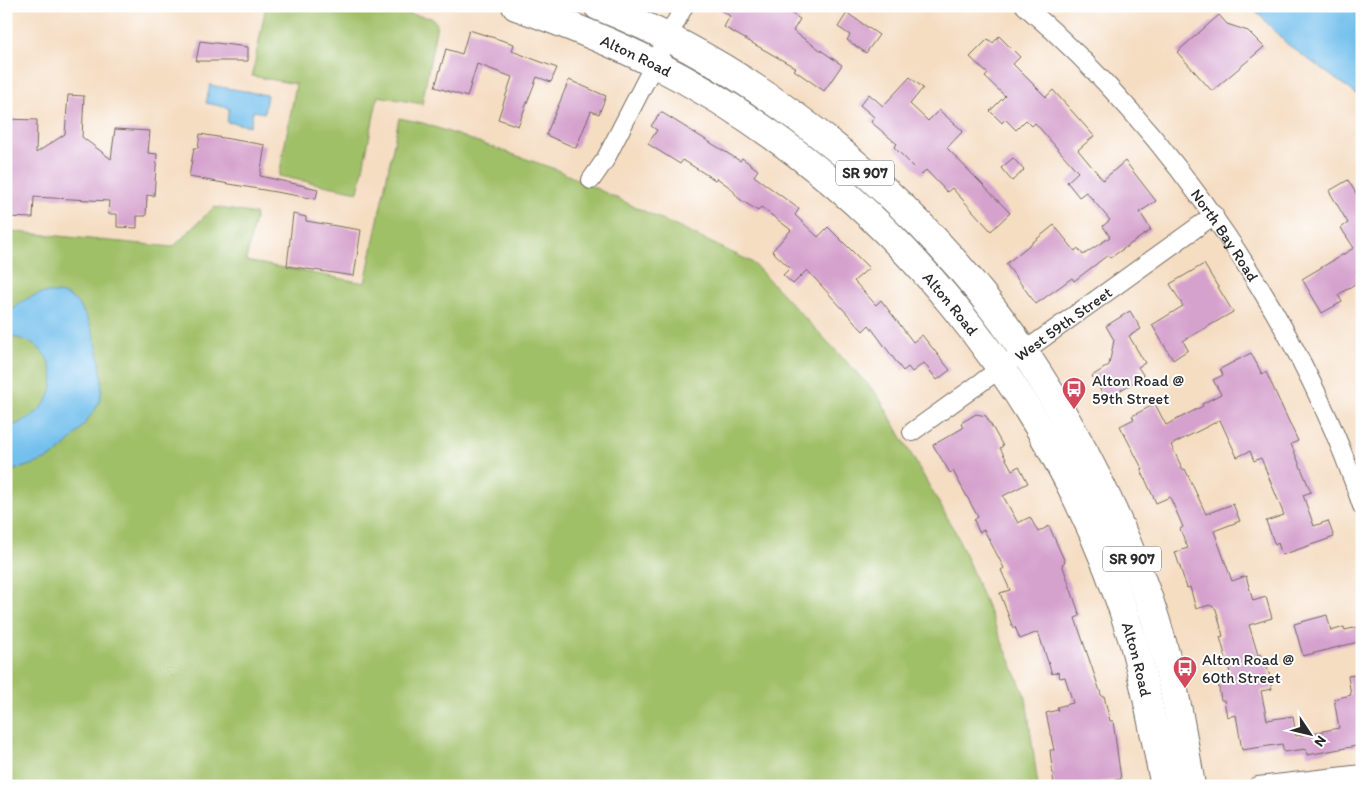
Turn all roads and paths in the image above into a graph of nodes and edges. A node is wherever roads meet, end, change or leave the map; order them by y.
1 (516, 6) edge
2 (598, 6) edge
3 (684, 6) edge
4 (1025, 6) edge
5 (668, 37) junction
6 (655, 63) junction
7 (591, 180) dead end
8 (1214, 215) junction
9 (1024, 352) junction
10 (1001, 368) junction
11 (912, 432) dead end
12 (1362, 506) edge
13 (1362, 774) edge
14 (1165, 786) edge
15 (1191, 786) edge
16 (1258, 786) edge

1 - 6 main road, Alton Road / SR 907
2 - 5 main road, Alton Road / SR 907
3 - 5 street
4 - 8 street, North Bay Road
5 - 6 street
5 - 9 main road, Alton Road / SR 907
6 - 7 street
6 - 10 main road, Alton Road / SR 907
8 - 9 street, West 59th Street
8 - 12 street, North Bay Road
9 - 10 street, West 59th Street
9 - 15 main road, Alton Road / SR 907
10 - 11 street, West 59th Street
10 - 14 main road, Alton Road / SR 907
13 - 16 street

